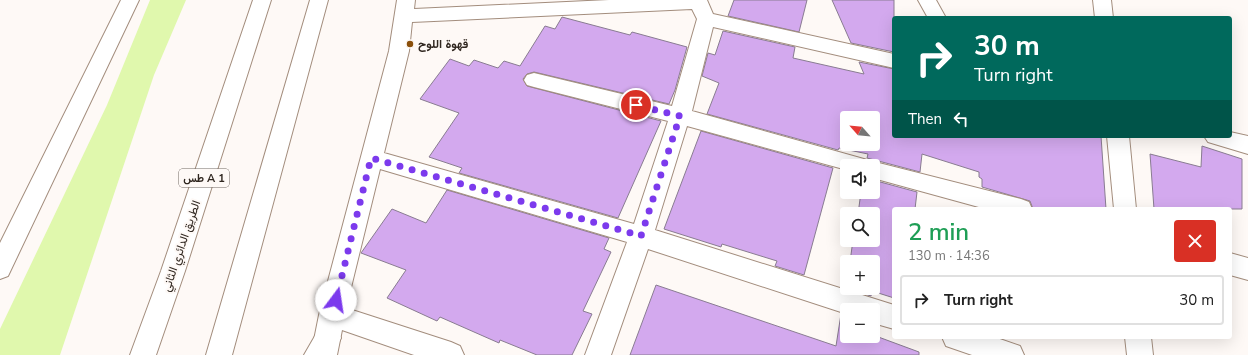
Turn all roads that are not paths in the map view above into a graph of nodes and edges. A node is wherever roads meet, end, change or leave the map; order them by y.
1 (130, 0) edge
2 (262, 0) edge
3 (319, 0) edge
4 (927, 0) edge
5 (1102, 0) edge
6 (701, 7) edge
7 (405, 8) edge
8 (936, 16) edge
9 (1104, 16) edge
10 (892, 60) edge
11 (534, 80) dead end
12 (680, 116) junction
13 (1118, 138) edge
14 (1222, 138) edge
15 (1248, 145) edge
16 (371, 158) junction
17 (840, 160) edge
18 (880, 171) edge
19 (1014, 207) edge
20 (1124, 207) edge
21 (641, 236) junction
22 (1232, 265) edge
23 (0, 268) edge
24 (1248, 269) edge
25 (850, 303) edge
26 (880, 313) edge
27 (892, 316) edge
28 (962, 339) edge
29 (1138, 339) edge
30 (325, 341) edge
31 (143, 355) edge
32 (219, 355) edge
33 (451, 355) edge
34 (598, 355) edge
35 (1012, 355) edge
36 (1140, 355) edge

1 - 23 main road
2 - 31 main road, الطريق الدائري الثاني / طس A 1
3 - 32 main road
4 - 8 main road
5 - 9 main road
6 - 7 main road
6 - 10 main road
6 - 12 main road
7 - 16 main road
11 - 12 main road
12 - 17 main road
12 - 21 main road
13 - 20 main road
14 - 15 main road
16 - 21 main road
16 - 30 main road
18 - 19 main road
21 - 25 main road
21 - 34 main road
22 - 24 main road
26 - 27 main road
28 - 35 main road
29 - 36 main road
30 - 33 main road

